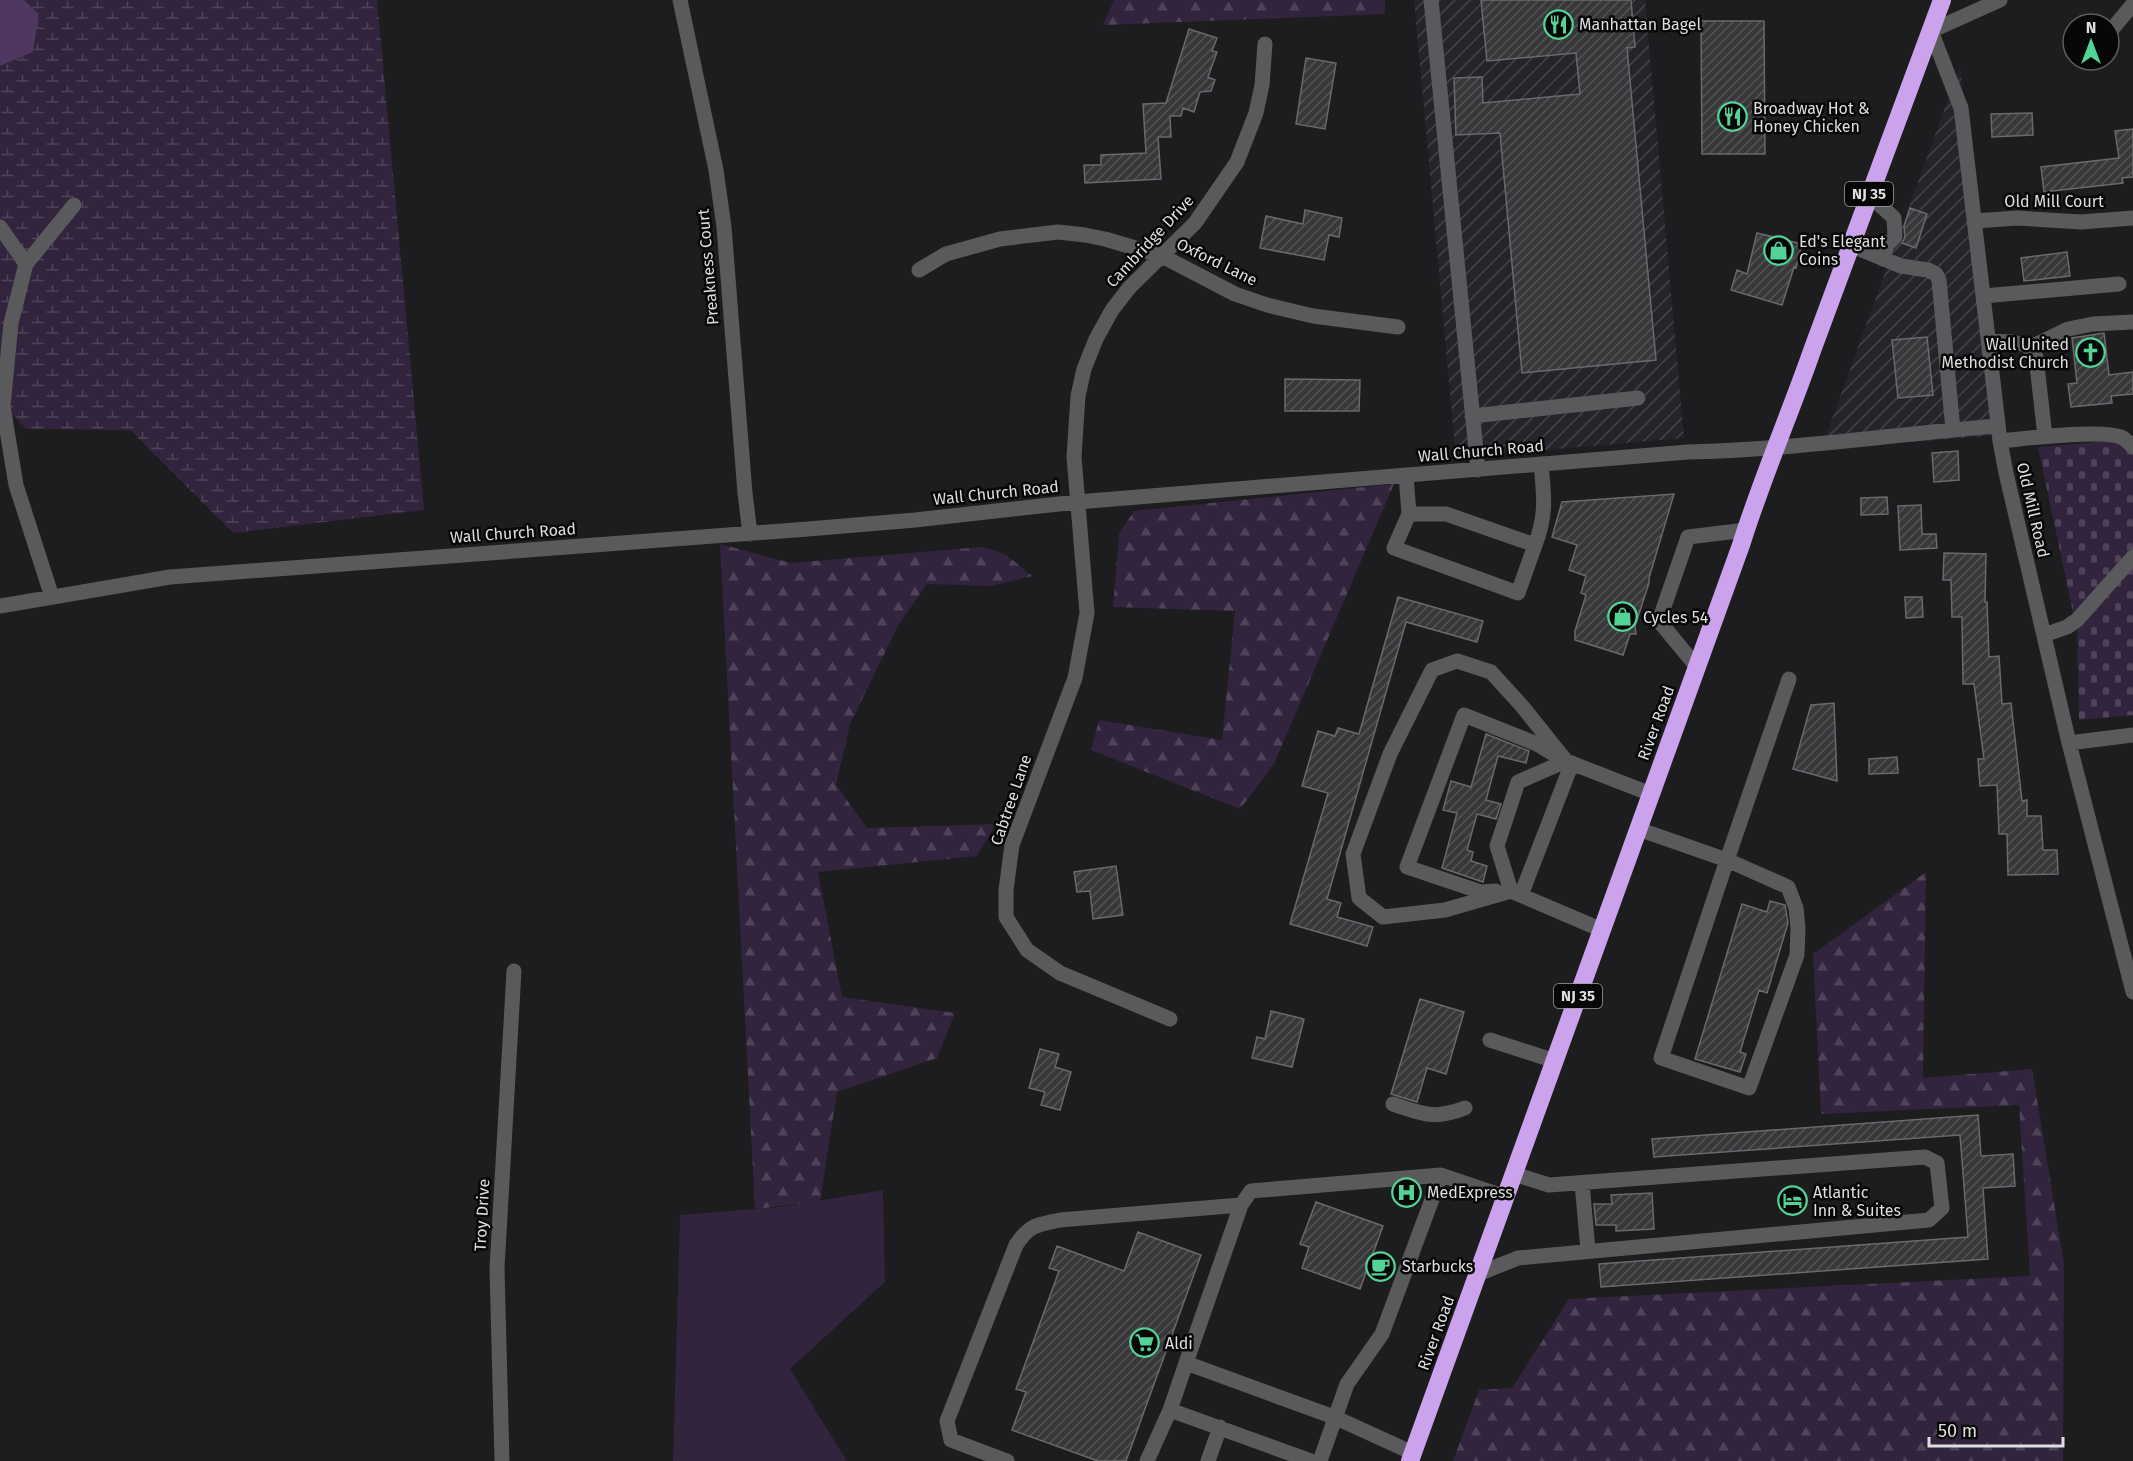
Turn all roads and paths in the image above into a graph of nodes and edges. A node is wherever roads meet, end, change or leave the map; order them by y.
1 (680, 0) edge
2 (1431, 0) edge
3 (1942, 0) edge
4 (2000, 0) edge
5 (2133, 4) edge
6 (2121, 18) edge
7 (1931, 32) junction
8 (1265, 44) dead end
9 (1869, 195) junction
10 (74, 205) dead end
11 (2133, 218) edge
12 (1975, 221) junction
13 (0, 227) edge
14 (1850, 245) junction
15 (1162, 256) junction
16 (1883, 258) junction
17 (26, 264) junction
18 (919, 270) dead end
19 (2119, 284) dead end
20 (1983, 296) junction
21 (2133, 322) edge
22 (1398, 327) dead end
23 (1988, 341) junction
24 (2029, 348) junction
25 (1638, 398) dead end
26 (1472, 416) junction
27 (1953, 430) junction
28 (1999, 434) junction
29 (2045, 436) junction
30 (2133, 447) edge
31 (1775, 448) junction
32 (1541, 464) junction
33 (1478, 470) junction
34 (1406, 475) junction
35 (1077, 502) junction
36 (1409, 514) junction
37 (1746, 530) junction
38 (750, 534) junction
39 (1535, 545) junction
40 (2133, 557) edge
41 (52, 597) junction
42 (0, 606) edge
43 (2044, 635) junction
44 (1697, 667) junction
45 (1790, 680) dead end
46 (2133, 735) edge
47 (2069, 743) junction
48 (1569, 762) junction
49 (1651, 794) junction
50 (1638, 830) junction
51 (1727, 860) junction
52 (1516, 893) junction
53 (1602, 930) junction
54 (514, 971) dead end
55 (2133, 992) edge
56 (1170, 1019) dead end
57 (1490, 1040) dead end
58 (1554, 1061) junction
59 (1393, 1104) dead end
60 (1465, 1107) dead end
61 (1441, 1174) junction
62 (1514, 1174) junction
63 (1582, 1183) junction
64 (1506, 1197) junction
65 (1241, 1205) junction
66 (1588, 1250) junction
67 (1478, 1274) junction
68 (1186, 1363) junction
69 (1170, 1410) junction
70 (1334, 1417) junction
71 (1220, 1427) junction
72 (1411, 1457) edge
73 (502, 1461) edge
74 (1007, 1461) edge
75 (1147, 1461) edge
76 (1208, 1461) edge
77 (1311, 1461) edge
78 (1320, 1461) edge

1 - 38 street, Preakness Court
2 - 26 street
3 - 7 highway, River Road / NJ 35
4 - 7 street
5 - 6 street
7 - 9 highway, River Road / NJ 35
7 - 12 street, Old Mill Road
8 - 15 street, Cambridge Drive
9 - 14 highway, River Road / NJ 35
9 - 16 street
10 - 17 street
11 - 12 street, Old Mill Court
12 - 20 street, Old Mill Road
13 - 17 street
14 - 16 street
14 - 31 highway, River Road / NJ 35
15 - 18 street, Oxford Lane
15 - 22 street, Oxford Lane
15 - 35 street, Cambridge Drive
16 - 27 street
17 - 41 street
19 - 20 street
20 - 23 street, Old Mill Road
21 - 24 street
23 - 24 street
23 - 28 street, Old Mill Road
24 - 29 street
25 - 26 street
26 - 33 street
27 - 28 street, Wall Church Road
27 - 31 street, Wall Church Road
28 - 29 street, Wall Church Road
28 - 43 street, Old Mill Road
29 - 30 street, Wall Church Road
31 - 32 street, Wall Church Road
31 - 37 highway, River Road / NJ 35
32 - 33 street, Wall Church Road
32 - 39 street
33 - 34 street, Wall Church Road
34 - 35 street, Wall Church Road
34 - 36 street
35 - 38 street, Wall Church Road
35 - 56 street, Cabtree Lane
36 - 39 street
36 - 39 street
37 - 44 highway, River Road / NJ 35
37 - 44 street
38 - 41 street, Wall Church Road
40 - 43 street
41 - 42 street, Wall Church Road
43 - 47 street, Old Mill Road
44 - 49 highway, River Road / NJ 35
45 - 51 street
46 - 47 street
47 - 55 street, Old Mill Road
48 - 49 street
48 - 52 street
48 - 52 street
48 - 52 street
48 - 52 street
49 - 50 highway, River Road / NJ 35
50 - 51 street
50 - 53 highway, River Road / NJ 35
51 - 51 street
52 - 53 street
53 - 58 highway, River Road / NJ 35
54 - 73 street, Troy Drive
57 - 58 street
58 - 62 highway, River Road / NJ 35
59 - 60 street
61 - 64 street
61 - 65 street
61 - 70 street
62 - 63 street
62 - 64 highway, River Road / NJ 35
63 - 66 street
63 - 66 street
64 - 67 highway, River Road / NJ 35
65 - 68 street
65 - 74 street
66 - 67 street
67 - 72 highway, River Road / NJ 35
68 - 69 street
68 - 70 street
69 - 71 street
69 - 75 street
70 - 72 street
70 - 78 street
71 - 76 street
71 - 77 street

